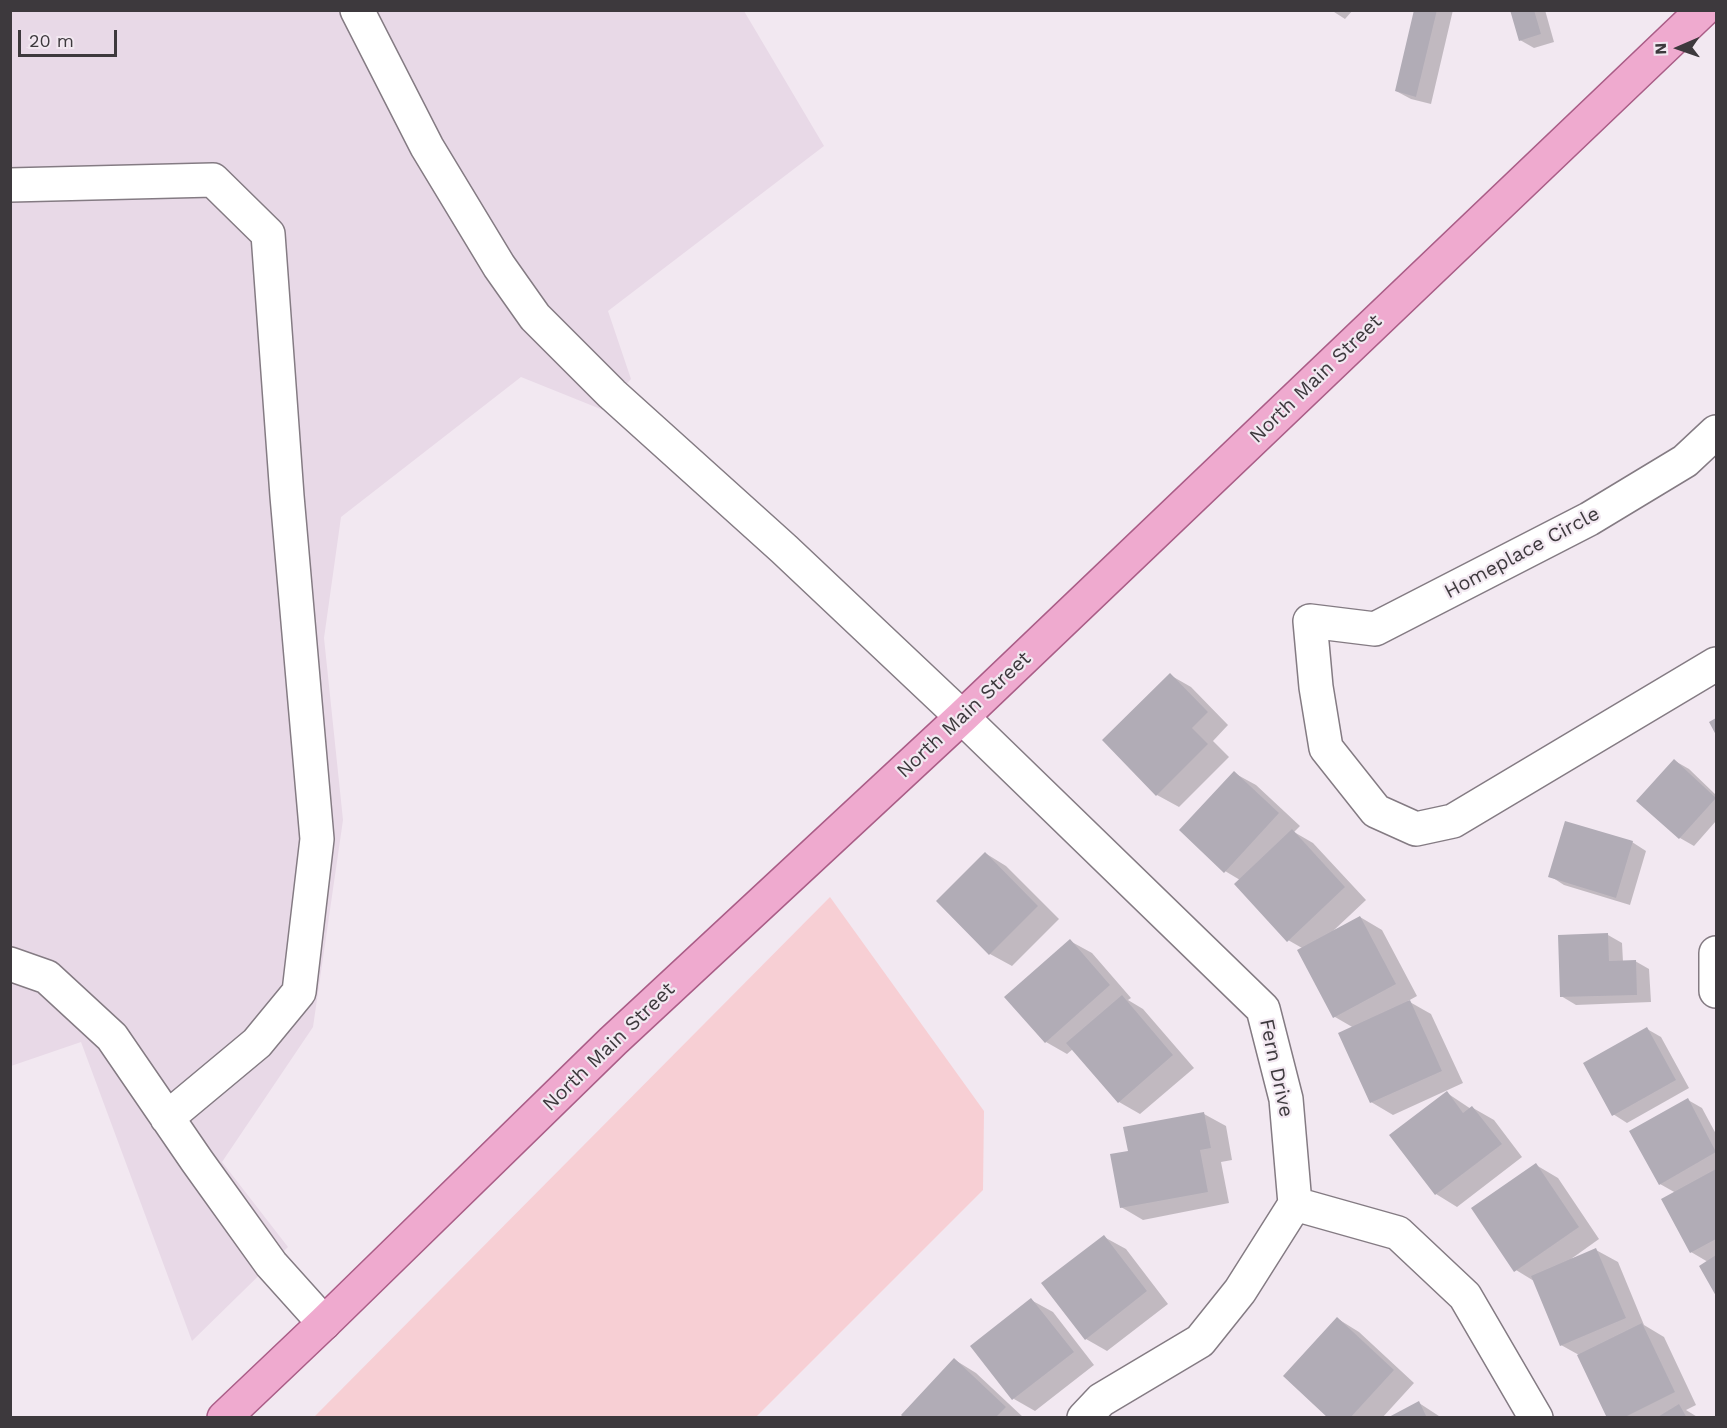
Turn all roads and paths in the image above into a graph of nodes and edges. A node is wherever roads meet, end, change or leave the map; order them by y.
1 (357, 10) edge
2 (1703, 10) edge
3 (10, 185) edge
4 (1716, 432) edge
5 (1716, 664) edge
6 (962, 717) junction
7 (10, 964) edge
8 (167, 1118) junction
9 (1295, 1204) junction
10 (324, 1323) junction
11 (224, 1418) edge
12 (1084, 1418) edge
13 (1536, 1418) edge

1 - 6 street, Fern Drive
2 - 6 main road, North Main Street
3 - 8 street
4 - 5 street, Homeplace Circle
6 - 9 street, Fern Drive
6 - 10 main road, North Main Street
7 - 8 street
8 - 10 street
9 - 12 street
9 - 13 street
10 - 11 main road, North Main Street

